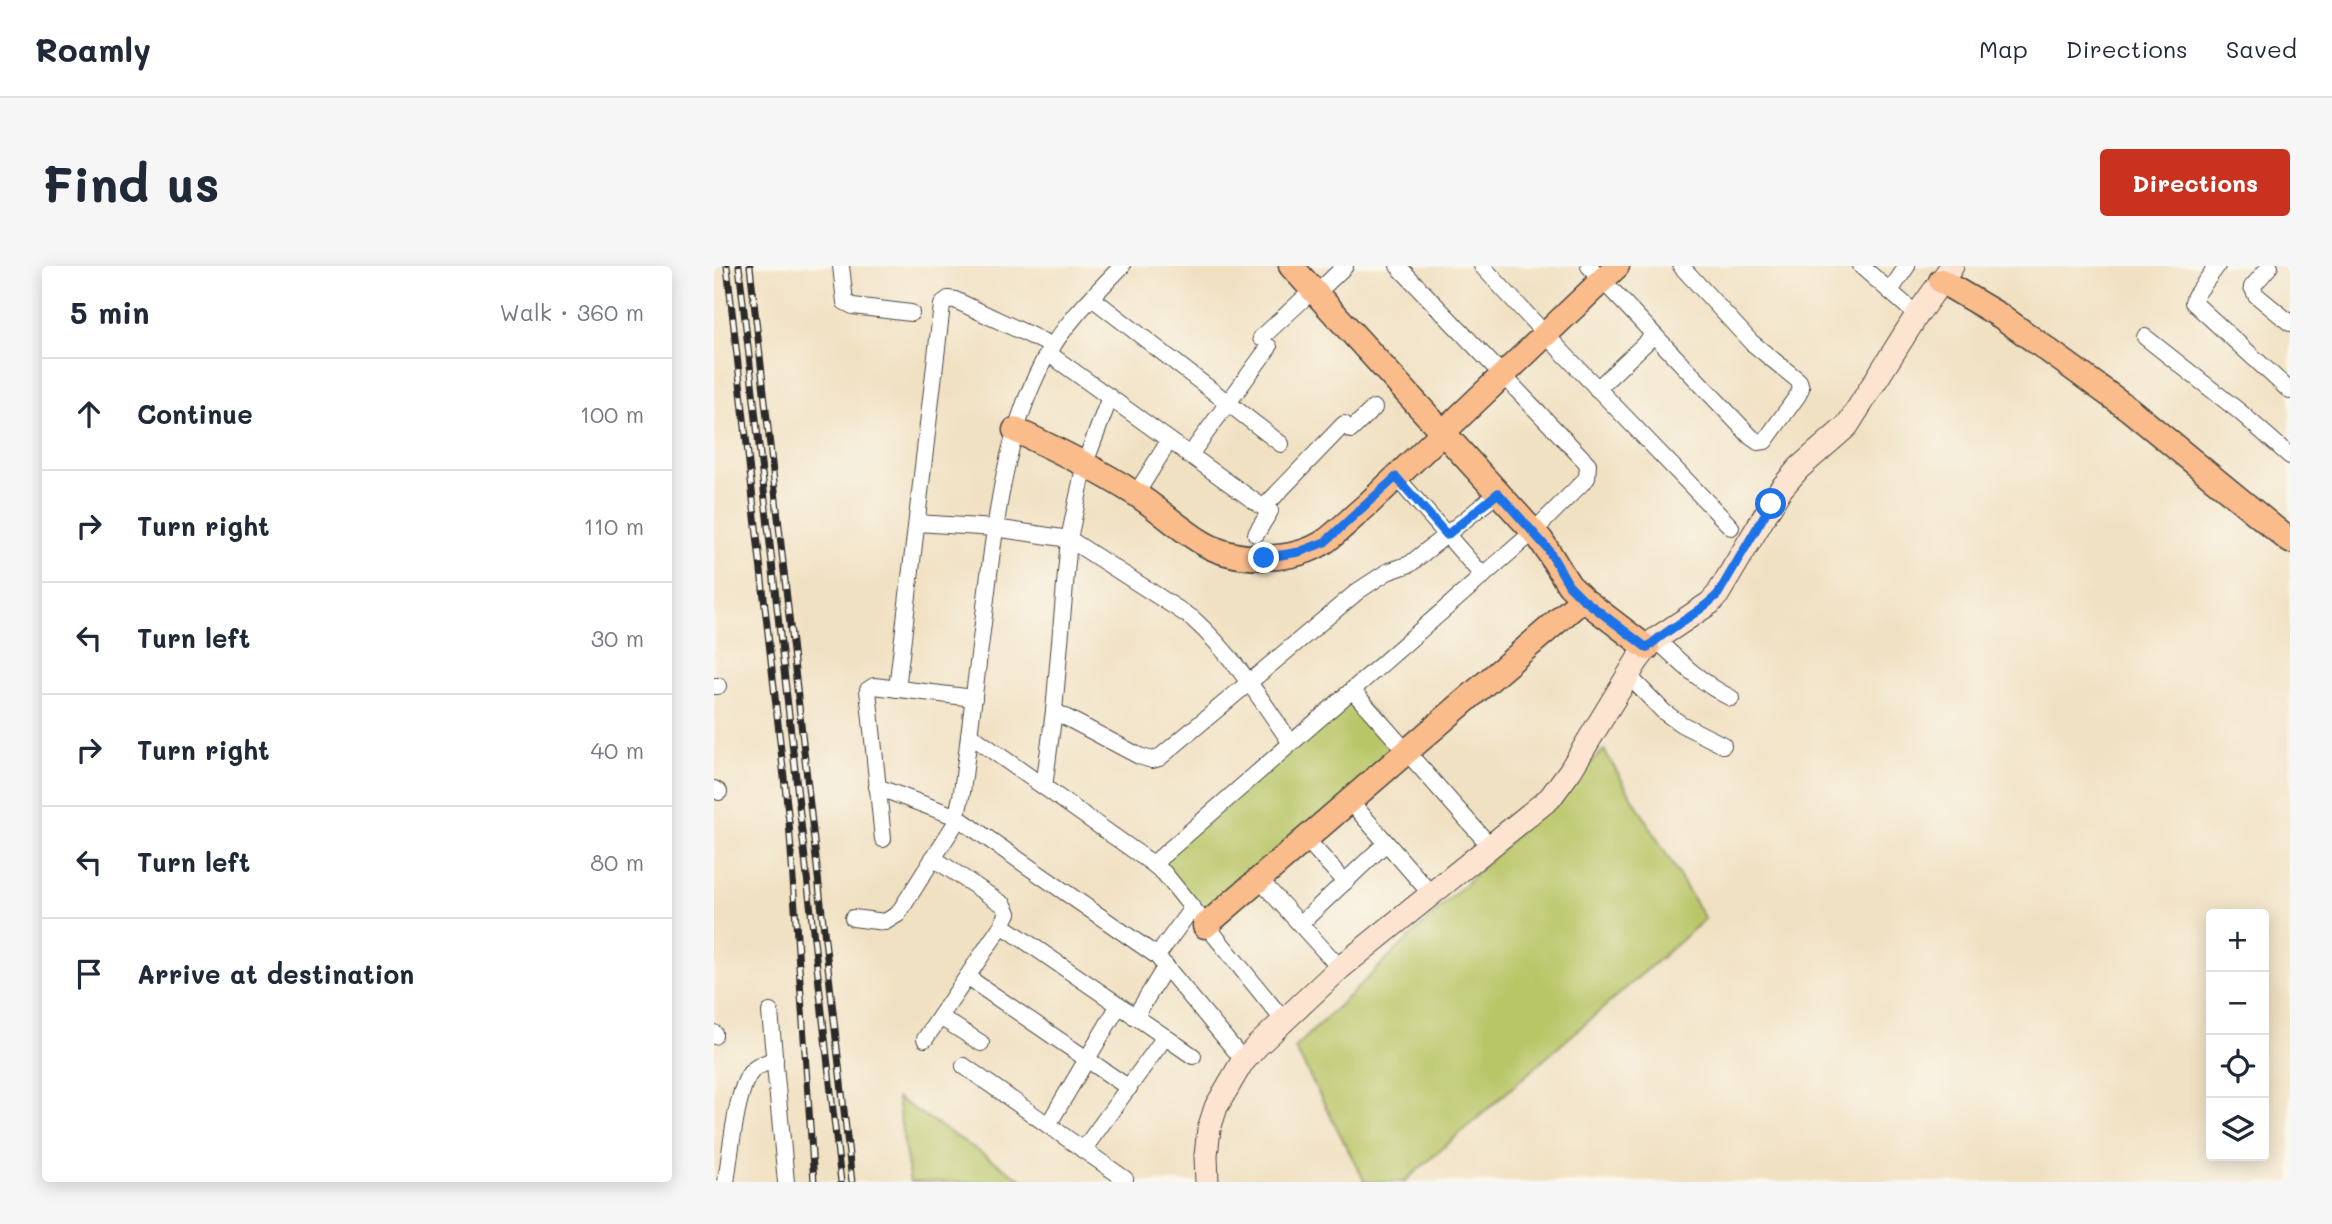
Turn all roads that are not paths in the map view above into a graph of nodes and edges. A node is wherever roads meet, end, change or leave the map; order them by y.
1 (841, 266) edge
2 (1122, 266) edge
3 (1290, 266) edge
4 (1345, 266) edge
5 (1398, 266) edge
6 (1482, 266) edge
7 (1681, 266) edge
8 (1861, 266) edge
9 (1907, 266) edge
10 (2217, 266) edge
11 (2270, 266) edge
12 (1603, 271) edge
13 (1947, 274) edge
14 (1890, 291) junction
15 (1314, 292) junction
16 (1092, 298) junction
17 (911, 313) dead end
18 (1917, 315) junction
19 (2290, 323) edge
20 (1545, 334) junction
21 (1654, 335) junction
22 (2145, 337) dead end
23 (1051, 349) junction
24 (1502, 374) junction
25 (1597, 389) junction
26 (2290, 391) edge
27 (1110, 397) junction
28 (1227, 402) junction
29 (1374, 408) dead end
30 (1015, 430) junction
31 (1442, 431) junction
32 (1169, 441) junction
33 (1281, 444) dead end
34 (1189, 456) junction
35 (2290, 456) edge
36 (1085, 463) junction
37 (1396, 477) junction
38 (1498, 493) junction
39 (1136, 494) junction
40 (1265, 506) junction
41 (916, 523) junction
42 (1731, 527) dead end
43 (995, 528) junction
44 (1534, 532) junction
45 (1256, 534) dead end
46 (1447, 535) junction
47 (1069, 538) junction
48 (2289, 538) edge
49 (1483, 576) junction
50 (1583, 599) junction
51 (1651, 644) junction
52 (1628, 675) junction
53 (1251, 683) junction
54 (897, 689) junction
55 (1352, 690) junction
56 (974, 698) junction
57 (1731, 698) dead end
58 (1054, 711) junction
59 (969, 734) junction
60 (1291, 743) junction
61 (1723, 745) dead end
62 (1407, 752) junction
63 (877, 787) junction
64 (1044, 787) junction
65 (1350, 801) junction
66 (957, 817) junction
67 (883, 839) dead end
68 (1306, 839) junction
69 (1386, 843) junction
70 (1490, 848) junction
71 (933, 858) junction
72 (1153, 864) junction
73 (1259, 879) junction
74 (1345, 882) junction
75 (1431, 894) junction
76 (1198, 917) junction
77 (853, 918) dead end
78 (1300, 924) junction
79 (1002, 925) junction
80 (1162, 961) junction
81 (1340, 968) junction
82 (967, 976) junction
83 (1119, 1005) junction
84 (770, 1012) dead end
85 (940, 1017) junction
86 (1135, 1017) junction
87 (1284, 1021) junction
88 (1166, 1037) junction
89 (925, 1039) dead end
90 (981, 1043) dead end
91 (1193, 1056) dead end
92 (775, 1059) junction
93 (1087, 1059) junction
94 (1244, 1060) junction
95 (964, 1066) dead end
96 (1129, 1088) junction
97 (1048, 1125) junction
98 (1083, 1150) junction
99 (1125, 1179) dead end
100 (726, 1182) edge
101 (786, 1182) edge
102 (1207, 1182) edge

1 - 17 street
2 - 16 street
3 - 15 main road
4 - 15 street
5 - 24 street
6 - 20 street
7 - 21 street
8 - 14 street
9 - 14 street
10 - 26 street
11 - 19 street
12 - 20 main road
12 - 21 street
13 - 18 street
13 - 48 main road
14 - 18 street
15 - 28 street
15 - 31 main road
16 - 23 street
16 - 28 street
18 - 51 street
20 - 24 main road
20 - 25 street
21 - 25 street
22 - 35 street
23 - 27 street
23 - 30 street
23 - 41 street
24 - 31 main road
24 - 44 street
25 - 42 street
27 - 32 street
27 - 36 street
28 - 33 street
28 - 34 street
29 - 40 street
30 - 36 main road
30 - 43 street
31 - 37 main road
31 - 38 main road
32 - 34 street
32 - 39 street
34 - 40 street
36 - 39 main road
36 - 47 street
37 - 39 main road
37 - 46 street
38 - 44 main road
38 - 46 street
40 - 45 street
41 - 43 street
41 - 54 street
43 - 47 street
43 - 56 street
44 - 49 street
44 - 50 main road
46 - 49 street
46 - 53 street
47 - 53 street
47 - 58 street
49 - 55 street
50 - 51 main road
50 - 62 main road
51 - 52 street
51 - 57 street
52 - 61 street
52 - 70 street
53 - 58 street
53 - 60 street
54 - 56 street
54 - 63 street
55 - 60 street
55 - 62 street
56 - 59 street
58 - 64 street
59 - 64 street
59 - 66 street
60 - 72 street
62 - 65 main road
62 - 70 street
63 - 66 street
63 - 67 street
64 - 72 street
65 - 68 main road
65 - 69 street
66 - 71 street
66 - 80 street
68 - 73 main road
68 - 74 street
69 - 74 street
69 - 75 street
70 - 75 street
71 - 77 street
71 - 79 street
72 - 76 street
73 - 76 main road
73 - 78 street
74 - 78 street
75 - 81 street
76 - 80 street
76 - 87 street
78 - 81 street
79 - 82 street
79 - 83 street
80 - 86 street
80 - 94 street
81 - 87 street
82 - 85 street
82 - 93 street
83 - 86 street
83 - 93 street
84 - 92 street
85 - 89 street
85 - 90 street
86 - 88 street
87 - 94 street
88 - 91 street
88 - 96 street
92 - 100 street
92 - 101 street
93 - 96 street
93 - 97 street
94 - 102 street
95 - 97 street
96 - 98 street
97 - 98 street
98 - 99 street

